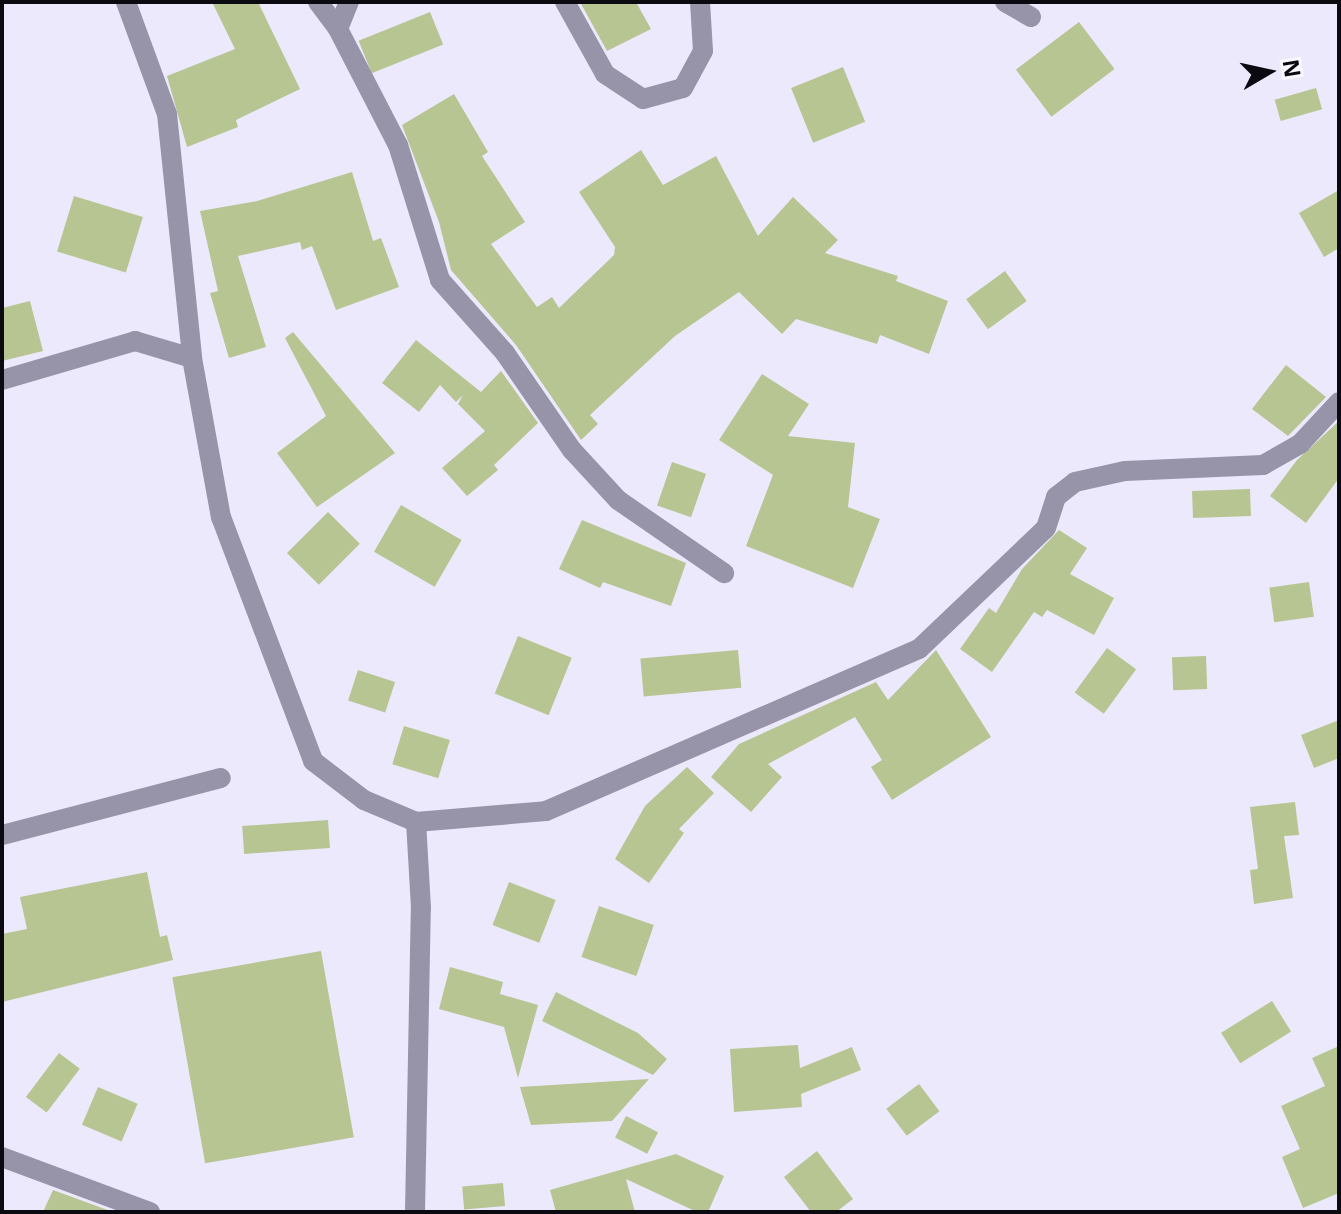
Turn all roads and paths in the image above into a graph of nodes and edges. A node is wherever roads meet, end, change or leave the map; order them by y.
1 (126, 2) edge
2 (318, 2) edge
3 (349, 2) edge
4 (565, 2) edge
5 (700, 2) edge
6 (1005, 2) edge
7 (1031, 17) dead end
8 (338, 29) junction
9 (192, 358) junction
10 (2, 380) edge
11 (1339, 402) edge
12 (724, 573) dead end
13 (221, 778) dead end
14 (416, 822) junction
15 (2, 835) edge
16 (2, 1157) edge
17 (150, 1212) edge
18 (415, 1212) edge

1 - 9 street
2 - 8 street
3 - 8 street
4 - 5 street
6 - 7 street
8 - 12 street
9 - 10 street
9 - 14 street
11 - 14 street
13 - 15 street
14 - 18 street
16 - 17 street

